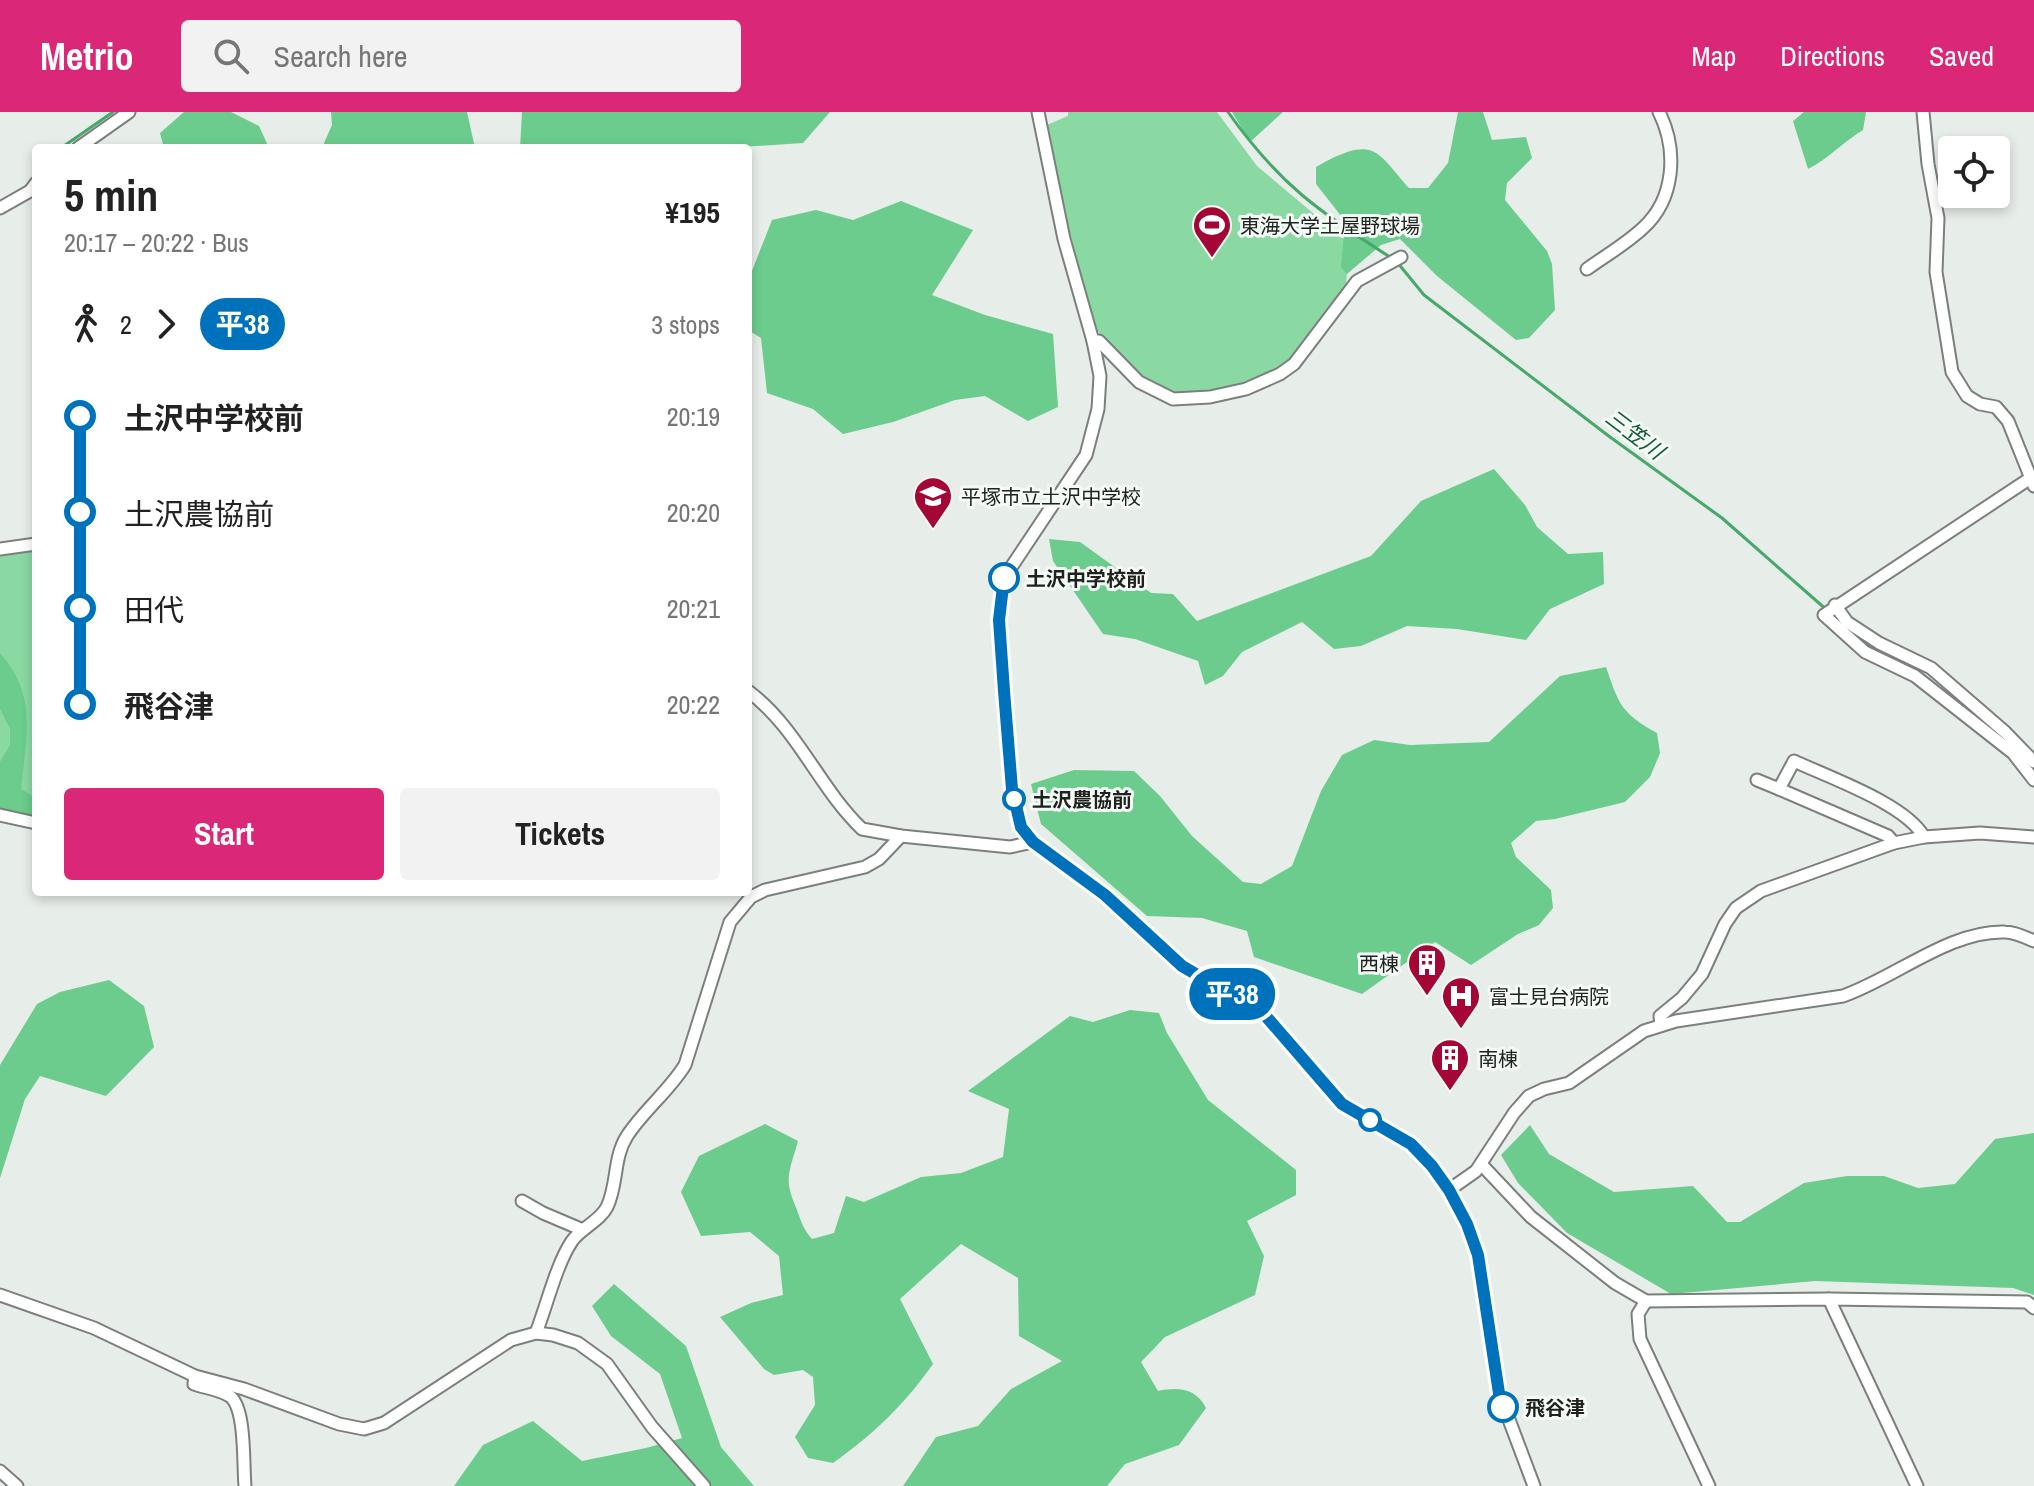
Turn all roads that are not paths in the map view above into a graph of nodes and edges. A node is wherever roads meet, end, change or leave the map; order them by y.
1 (129, 112) edge
2 (1038, 112) edge
3 (1659, 112) edge
4 (1923, 112) edge
5 (84, 144) edge
6 (32, 188) edge
7 (0, 208) edge
8 (1401, 257) dead end
9 (1587, 269) dead end
10 (1093, 341) junction
11 (2033, 481) edge
12 (32, 545) edge
13 (0, 549) edge
14 (1835, 605) junction
15 (752, 694) edge
16 (2034, 762) edge
17 (1757, 780) dead end
18 (2034, 780) edge
19 (1779, 789) junction
20 (0, 815) edge
21 (32, 822) edge
22 (901, 836) junction
23 (1924, 837) junction
24 (2034, 837) edge
25 (1033, 842) junction
26 (1894, 843) junction
27 (2034, 941) edge
28 (1682, 998) junction
29 (1693, 1018) junction
30 (1661, 1025) junction
31 (1481, 1164) junction
32 (1449, 1190) junction
33 (522, 1201) dead end
34 (583, 1230) junction
35 (0, 1295) edge
36 (1829, 1299) junction
37 (1646, 1301) junction
38 (2034, 1308) edge
39 (536, 1333) junction
40 (195, 1376) junction
41 (0, 1471) edge
42 (17, 1486) edge
43 (245, 1486) edge
44 (704, 1486) edge
45 (1534, 1486) edge
46 (1709, 1486) edge
47 (1917, 1486) edge

1 - 5 street
2 - 10 street
3 - 9 street
4 - 11 street
6 - 7 street
8 - 10 street
10 - 25 street
11 - 14 street
12 - 13 street
14 - 16 street
14 - 18 street
15 - 22 street
17 - 19 street
19 - 23 street
19 - 26 street
20 - 21 street
22 - 25 street
22 - 34 street
23 - 24 street
23 - 26 street
25 - 32 street
26 - 28 street
27 - 29 street
28 - 29 street
28 - 30 street
29 - 30 street
30 - 31 street
31 - 32 street
31 - 37 street
32 - 45 street
33 - 34 street
34 - 39 street
35 - 40 street
36 - 37 street
36 - 38 street
36 - 47 street
37 - 46 street
39 - 40 street
39 - 44 street
40 - 43 street
41 - 42 street

